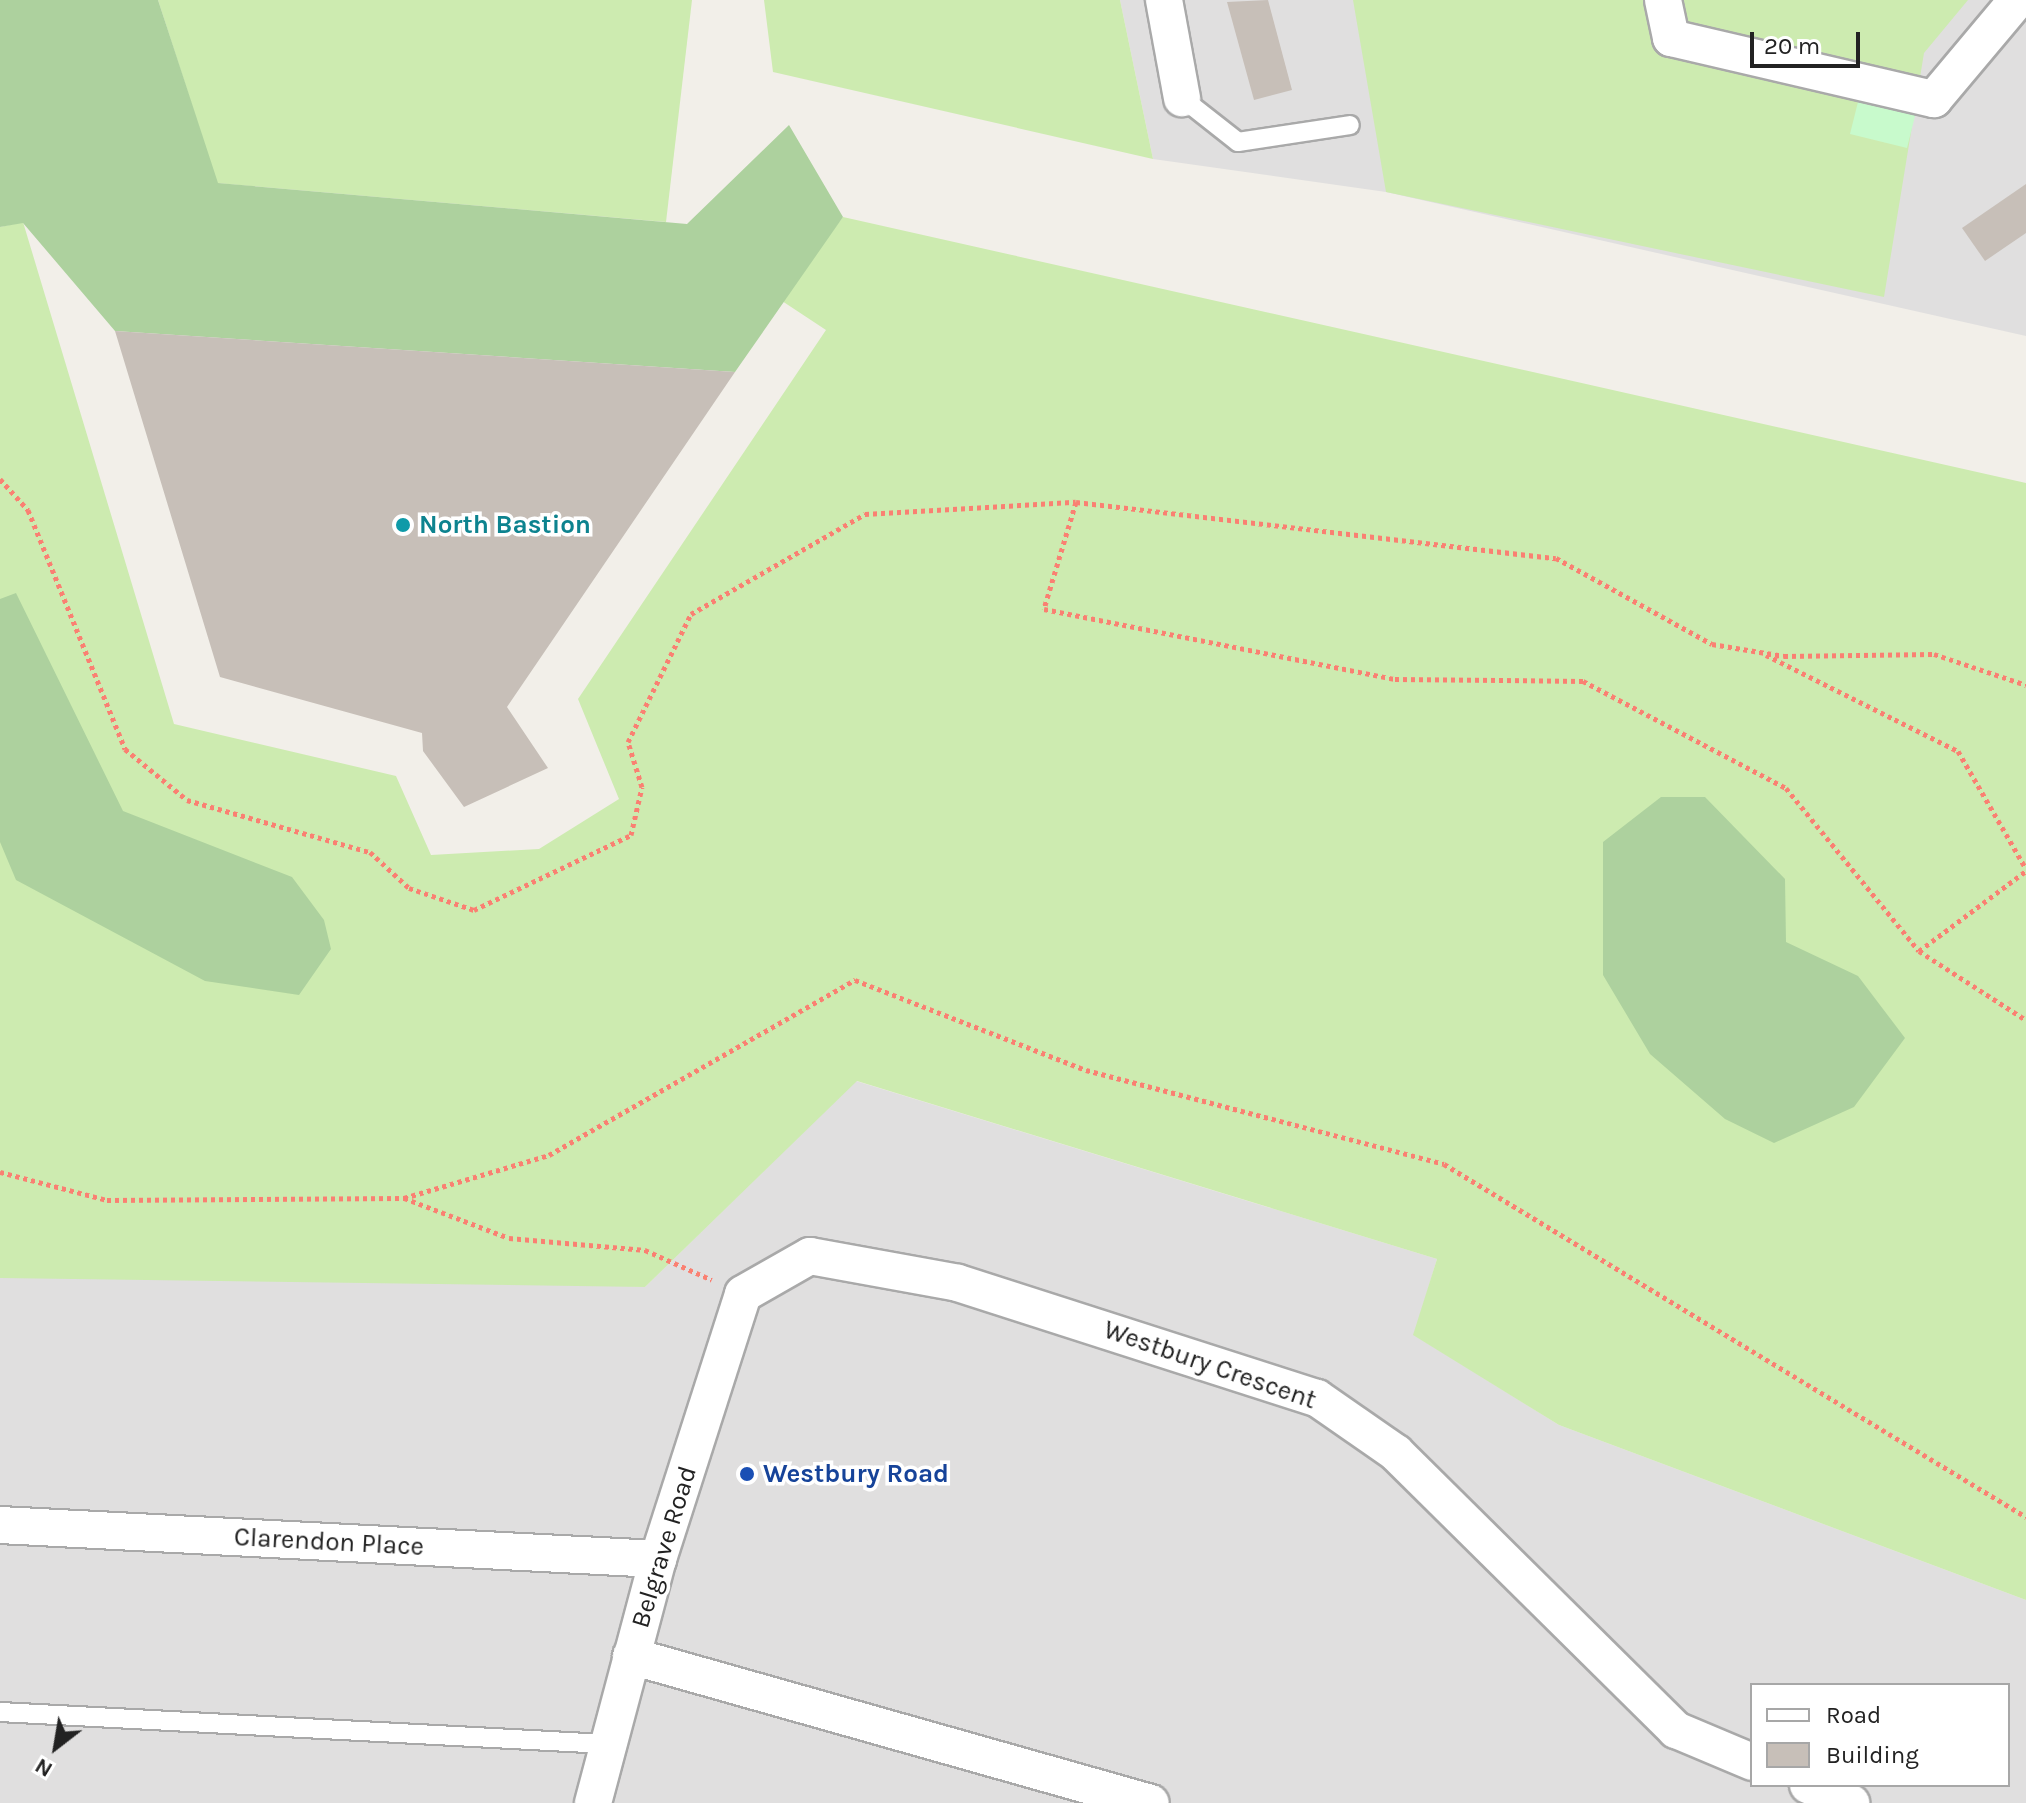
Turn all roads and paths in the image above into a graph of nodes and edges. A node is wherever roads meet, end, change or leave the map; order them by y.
1 (1164, 0) edge
2 (1663, 0) edge
3 (2017, 0) edge
4 (1182, 98) joint
5 (1350, 125) dead end
6 (0, 479) edge
7 (1076, 502) junction
8 (1760, 652) junction
9 (2026, 685) edge
10 (2026, 870) edge
11 (1919, 951) junction
12 (2026, 1020) edge
13 (0, 1172) edge
14 (404, 1198) junction
15 (743, 1294) junction
16 (2026, 1517) edge
17 (0, 1525) edge
18 (658, 1559) junction
19 (631, 1656) junction
20 (0, 1712) edge
21 (607, 1744) junction
22 (1750, 1761) edge
23 (1813, 1787) edge
24 (593, 1803) edge
25 (1151, 1803) edge
26 (1851, 1803) edge

1 - 4 street
2 - 3 street
4 - 5 lane
6 - 7 path
7 - 8 path
7 - 11 path
8 - 9 path
8 - 10 path
10 - 11 path
11 - 12 path
13 - 14 path
14 - 15 path
14 - 16 path
15 - 18 street, Belgrave Road
15 - 22 street, Westbury Crescent
17 - 18 street, Clarendon Place
18 - 19 street, Belgrave Road
19 - 21 street, Belgrave Road
19 - 25 street
20 - 21 lane
21 - 24 street, Belgrave Road
23 - 26 street

